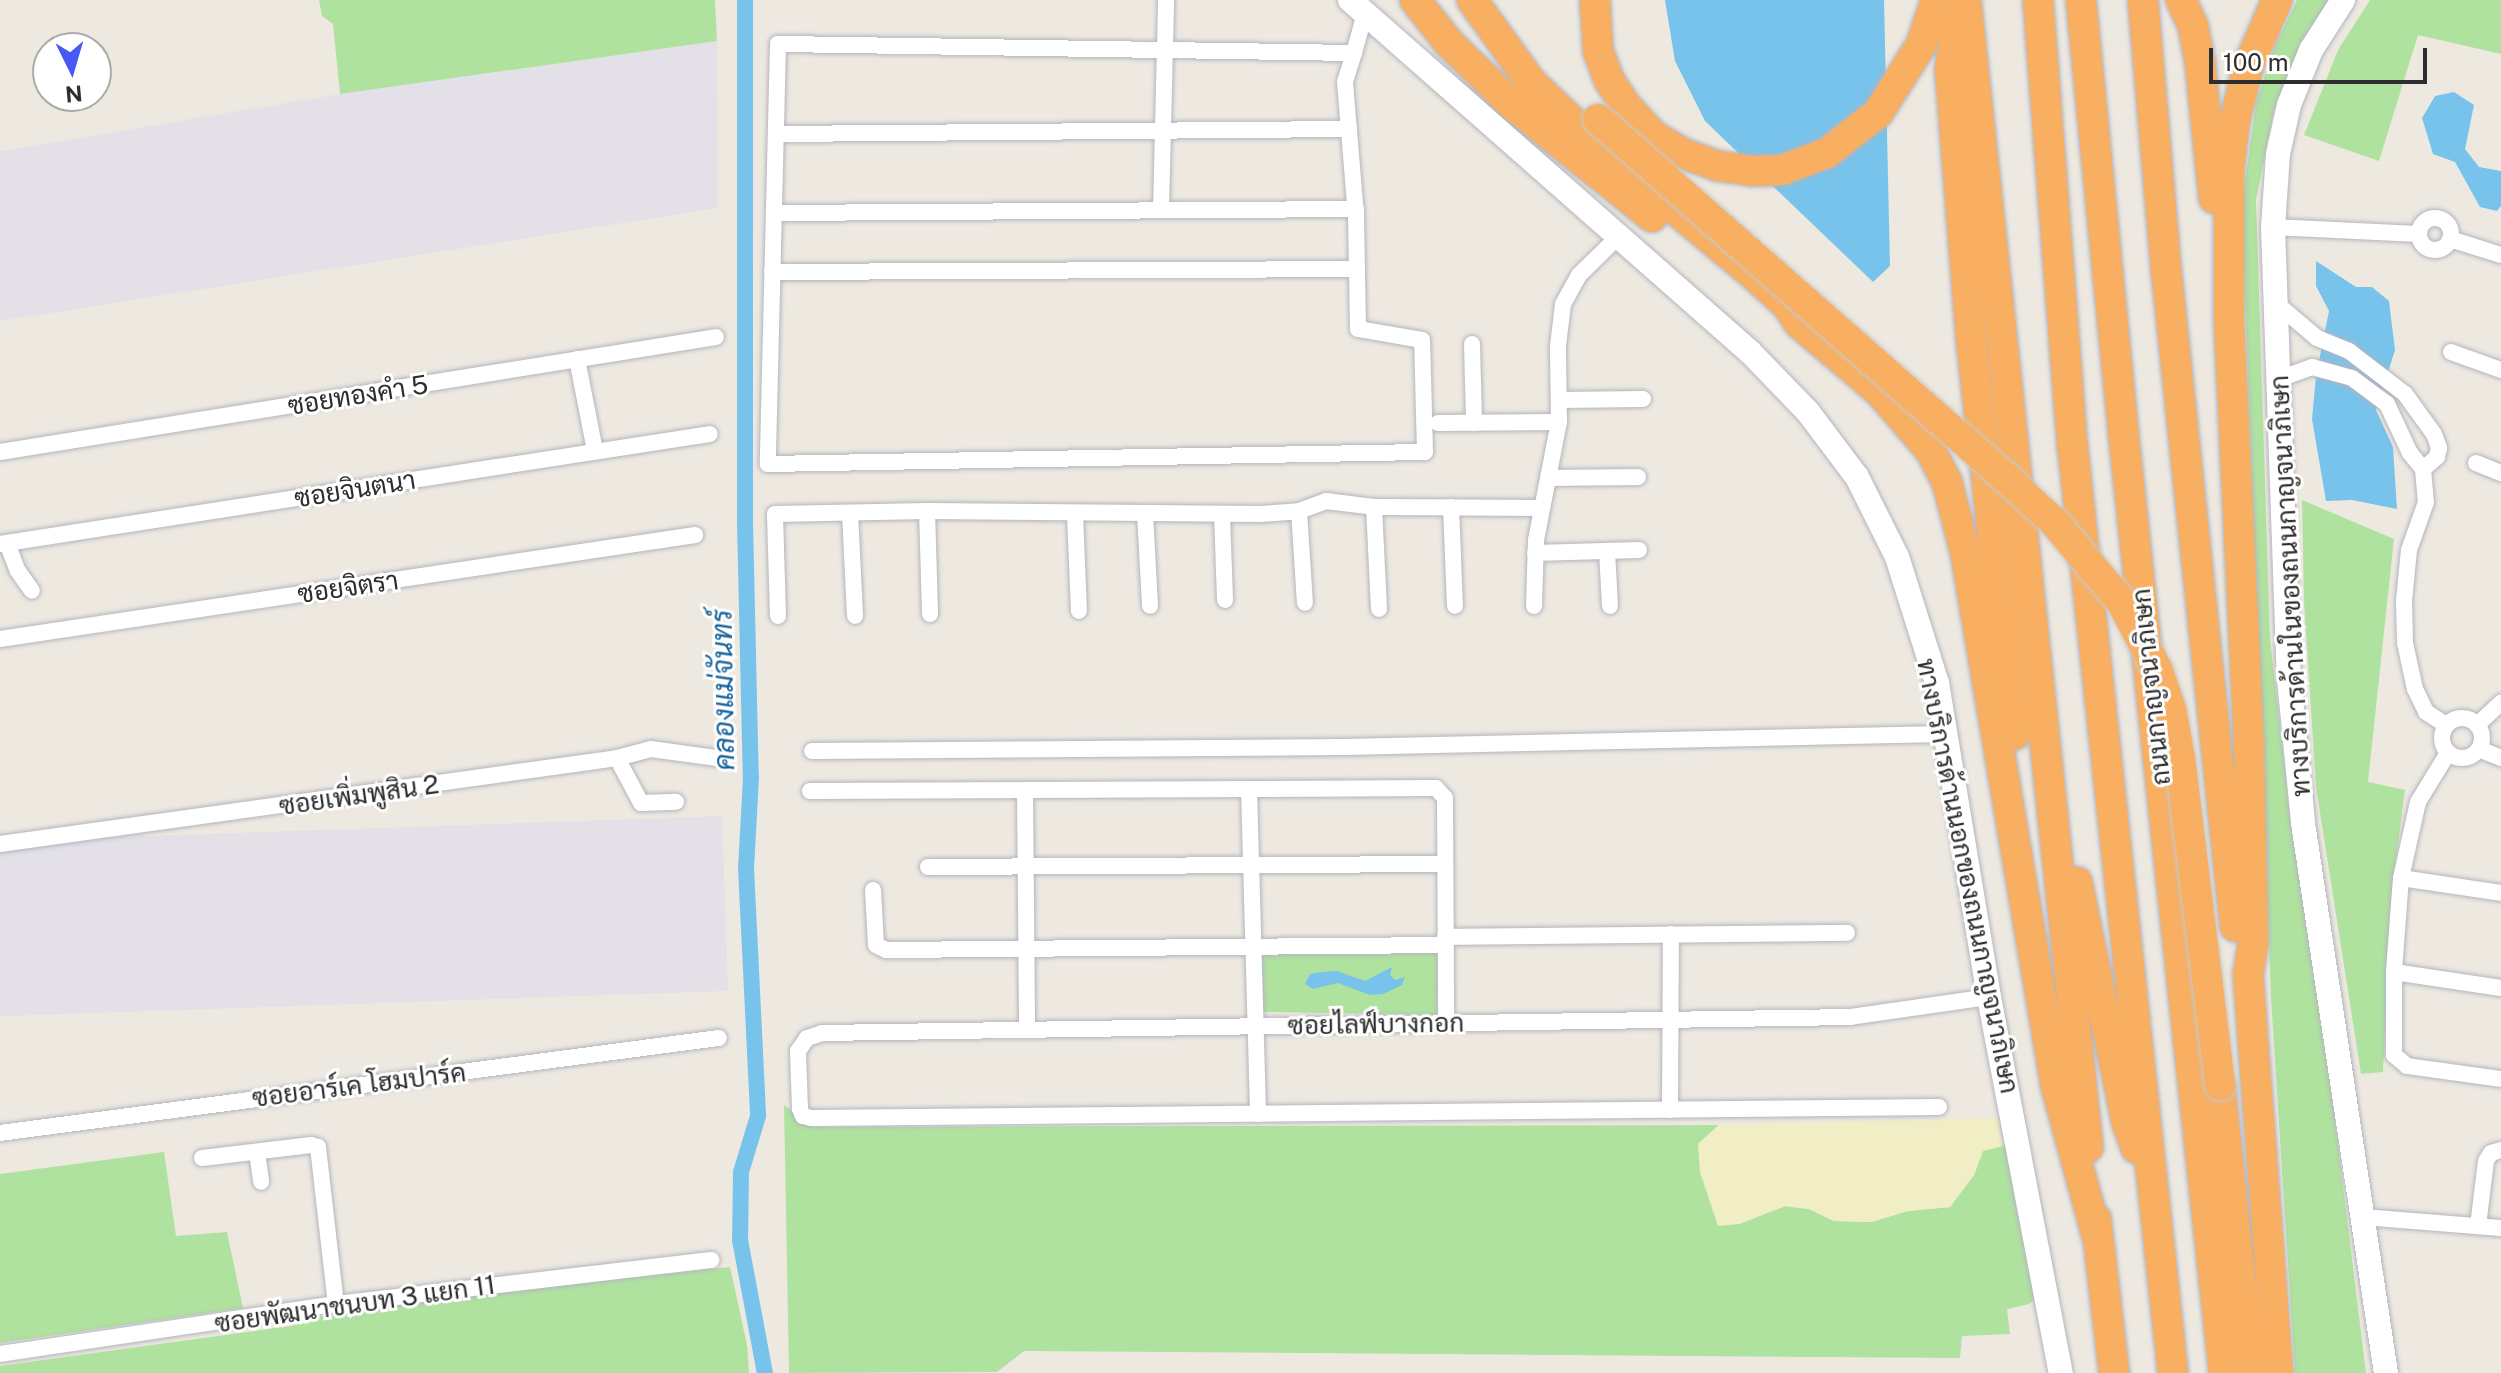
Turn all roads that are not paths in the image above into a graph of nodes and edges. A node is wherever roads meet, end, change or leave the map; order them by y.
1 (1166, 0) edge
2 (1415, 0) edge
3 (1471, 0) edge
4 (1595, 0) edge
5 (1936, 0) edge
6 (1965, 0) edge
7 (2038, 0) edge
8 (2081, 0) edge
9 (2143, 0) edge
10 (2181, 0) edge
11 (2277, 0) edge
12 (2343, 0) edge
13 (1358, 7) edge
14 (1165, 50) junction
15 (1354, 53) junction
16 (1349, 129) junction
17 (1163, 130) junction
18 (776, 134) junction
19 (1356, 209) junction
20 (1161, 210) junction
21 (774, 213) junction
22 (2273, 227) junction
23 (2418, 234) junction
24 (1619, 236) junction
25 (2450, 239) junction
26 (2501, 255) edge
27 (1356, 269) junction
28 (772, 272) junction
29 (2277, 304) junction
30 (2229, 321) junction
31 (1799, 323) junction
32 (716, 337) dead end
33 (1472, 344) dead end
34 (2451, 352) dead end
35 (577, 359) junction
36 (2501, 370) edge
37 (2279, 379) junction
38 (1643, 399) dead end
39 (1559, 400) junction
40 (1559, 422) junction
41 (1438, 423) dead end
42 (1474, 423) junction
43 (710, 434) dead end
44 (595, 451) junction
45 (0, 452) edge
46 (2476, 463) dead end
47 (2423, 469) junction
48 (2501, 473) edge
49 (1638, 477) dead end
50 (1548, 478) junction
51 (1374, 507) junction
52 (1451, 507) junction
53 (1542, 508) junction
54 (927, 511) junction
55 (1299, 511) junction
56 (850, 513) junction
57 (1075, 513) junction
58 (1145, 513) junction
59 (1222, 514) junction
60 (695, 535) dead end
61 (4, 543) edge
62 (1639, 550) dead end
63 (1607, 551) junction
64 (1535, 553) junction
65 (32, 591) dead end
66 (1225, 600) dead end
67 (1305, 603) dead end
68 (1150, 606) dead end
69 (1455, 606) dead end
70 (1534, 606) dead end
71 (1610, 606) dead end
72 (1379, 609) dead end
73 (1079, 611) dead end
74 (930, 614) dead end
75 (778, 616) dead end
76 (855, 616) dead end
77 (0, 639) edge
78 (2501, 703) edge
79 (2446, 725) junction
80 (2477, 725) junction
81 (1945, 734) junction
82 (2479, 749) junction
83 (812, 751) dead end
84 (2448, 753) junction
85 (617, 758) junction
86 (717, 758) dead end
87 (2501, 758) edge
88 (2048, 774) junction
89 (1249, 789) junction
90 (1025, 790) junction
91 (810, 791) dead end
92 (676, 802) dead end
93 (0, 844) edge
94 (1445, 864) junction
95 (1251, 865) junction
96 (928, 867) dead end
97 (1026, 867) junction
98 (2020, 869) junction
99 (2401, 878) junction
100 (873, 890) dead end
101 (2501, 893) edge
102 (1847, 933) dead end
103 (1671, 934) junction
104 (1445, 941) junction
105 (1253, 945) junction
106 (1026, 947) junction
107 (2394, 972) junction
108 (2248, 974) junction
109 (2501, 988) edge
110 (1989, 997) junction
111 (1671, 1018) junction
112 (1446, 1022) junction
113 (1255, 1026) junction
114 (1027, 1029) junction
115 (719, 1038) dead end
116 (2501, 1079) edge
117 (1939, 1107) dead end
118 (1670, 1110) junction
119 (1258, 1114) junction
120 (0, 1133) edge
121 (2501, 1150) edge
122 (257, 1152) junction
123 (202, 1158) dead end
124 (261, 1182) dead end
125 (2152, 1191) junction
126 (2363, 1217) junction
127 (2478, 1226) junction
128 (2501, 1228) edge
129 (2098, 1240) junction
130 (711, 1260) dead end
131 (336, 1304) junction
132 (0, 1354) edge
133 (2061, 1373) edge
134 (2114, 1373) edge
135 (2173, 1373) edge
136 (2224, 1373) edge
137 (2250, 1373) edge
138 (2278, 1373) edge
139 (2386, 1373) edge

1 - 14 street
2 - 31 highway
3 - 31 highway
3 - 137 highway, bridge
4 - 5 highway
6 - 88 highway
6 - 98 highway
7 - 125 highway, ถนนกาญจนาภิเษก
8 - 136 highway, ถนนกาญจนาภิเษก
9 - 108 highway
10 - 30 highway
11 - 30 highway
12 - 22 main road, ทางบริการด้านในของถนนกาญจนาภิเษก
13 - 15 street
13 - 24 main road, ทางบริการด้านนอกของถนนกาญจนาภิเษก
14 - 15 street
14 - 17 street
14 - 18 street
15 - 16 street
16 - 17 street
16 - 19 street
17 - 18 street
17 - 20 street
18 - 21 street
19 - 20 street
19 - 27 street
20 - 21 street
21 - 28 street
22 - 23 street
22 - 29 main road, ทางบริการด้านในของถนนกาญจนาภิเษก
23 - 25 street
23 - 25 street
24 - 39 street
24 - 81 main road, ทางบริการด้านนอกของถนนกาญจนาภิเษก
25 - 26 street
27 - 28 street
27 - 28 street
29 - 37 main road, ทางบริการด้านในของถนนกาญจนาภิเษก
29 - 47 street
30 - 108 highway
31 - 98 highway
32 - 35 street, ซอยทองคำ 5
33 - 42 street
34 - 36 street
35 - 44 street
35 - 45 street, ซอยทองคำ 5
37 - 47 street
37 - 126 main road, ทางบริการด้านในของถนนกาญจนาภิเษก
38 - 39 street
39 - 40 street
40 - 42 street
40 - 50 street
41 - 42 street
43 - 44 street, ซอยจินตนา
44 - 61 street, ซอยจินตนา
46 - 48 street
47 - 79 street
49 - 50 street
50 - 53 street
51 - 52 street
51 - 55 street
51 - 72 street
52 - 53 street
52 - 69 street
53 - 64 street
54 - 56 street
54 - 57 street
54 - 74 street
55 - 59 street
55 - 67 street
56 - 75 street
56 - 76 street
57 - 58 street
57 - 73 street
58 - 59 street
58 - 68 street
59 - 66 street
60 - 77 street, ซอยจิตรา
61 - 65 street
62 - 63 street
63 - 64 street
63 - 71 street
64 - 70 street
78 - 80 street
79 - 80 street
79 - 84 street
80 - 82 street
81 - 83 street
81 - 110 main road, ทางบริการด้านนอกของถนนกาญจนาภิเษก
82 - 84 street
82 - 87 street
84 - 99 street
85 - 86 street, ซอยเพิ่มพูสิน 2
85 - 92 street
85 - 93 street, ซอยเพิ่มพูสิน 2
88 - 125 highway
88 - 129 highway
89 - 90 street
89 - 94 street
89 - 95 street
90 - 91 street
90 - 97 street
94 - 95 street
94 - 104 street
95 - 97 street
95 - 105 street
96 - 97 street
97 - 106 street
98 - 129 highway
99 - 101 street
99 - 107 street
100 - 106 street
102 - 103 street
103 - 104 street
103 - 111 street
104 - 105 street
104 - 112 street
105 - 106 street
105 - 113 street
106 - 114 street
107 - 109 street
107 - 116 street
108 - 138 highway
110 - 111 street, ซอยไลฟ์บางกอก
110 - 133 main road, ทางบริการด้านนอกของถนนกาญจนาภิเษก
111 - 112 street, ซอยไลฟ์บางกอก
111 - 118 street
112 - 113 street, ซอยไลฟ์บางกอก
113 - 114 street, ซอยไลฟ์บางกอก
113 - 119 street
114 - 119 street, ซอยไลฟ์บางกอก
115 - 120 street, ซอยอาร์เค โฮมปาร์ค
117 - 118 street
118 - 119 street
121 - 127 street
122 - 123 street
122 - 124 street
122 - 131 street
125 - 135 highway, ถนนกาญจนาภิเษก
126 - 127 street
126 - 139 main road, ทางบริการด้านในของถนนกาญจนาภิเษก
127 - 128 street
129 - 134 highway
130 - 131 street, ซอยพัฒนาชนบท 3 แยก 11
131 - 132 street, ซอยพัฒนาชนบท 3 แยก 11

